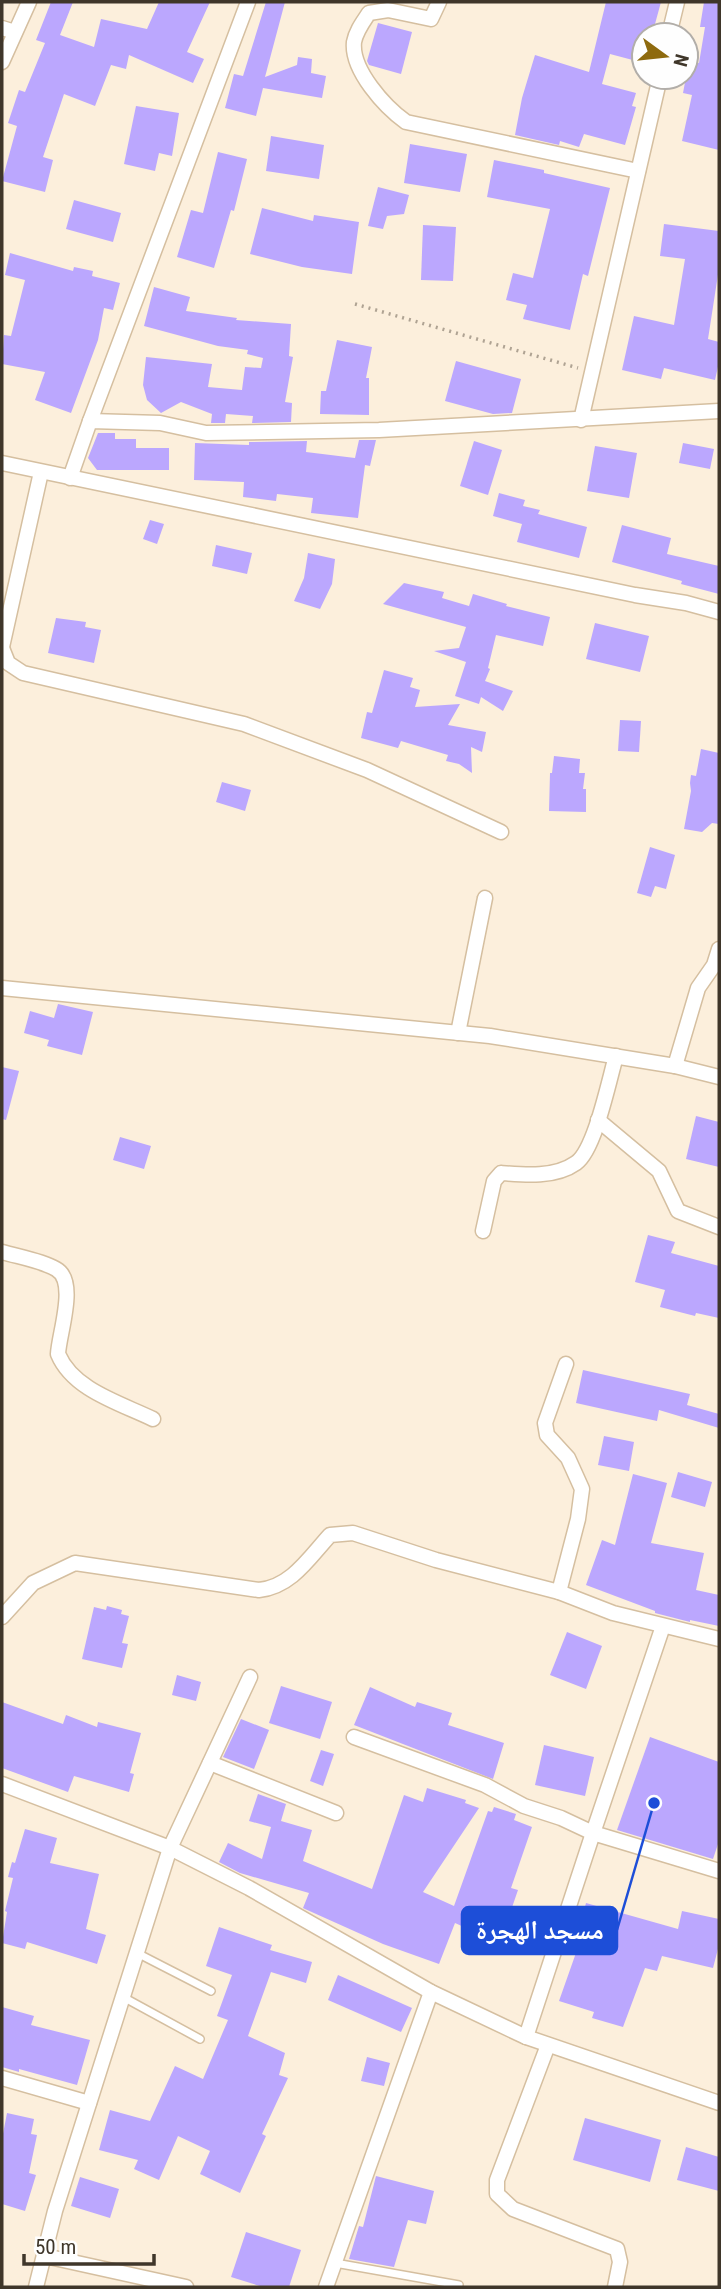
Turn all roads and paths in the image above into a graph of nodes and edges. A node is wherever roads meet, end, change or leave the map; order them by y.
1 (29, 2) edge
2 (248, 2) edge
3 (439, 2) edge
4 (677, 2) edge
5 (672, 21) edge
6 (9, 30) edge
7 (2, 62) edge
8 (657, 91) edge
9 (638, 171) junction
10 (355, 304) dead end
11 (592, 372) junction
12 (719, 411) edge
13 (581, 420) junction
14 (90, 421) junction
15 (2, 463) edge
16 (41, 472) junction
17 (70, 478) junction
18 (719, 612) edge
19 (2, 648) edge
20 (501, 832) dead end
21 (485, 898) dead end
22 (719, 949) edge
23 (2, 988) edge
24 (458, 1033) junction
25 (615, 1056) junction
26 (675, 1066) junction
27 (719, 1077) edge
28 (598, 1120) junction
29 (719, 1227) edge
30 (483, 1231) dead end
31 (2, 1252) edge
32 (566, 1364) dead end
33 (153, 1419) dead end
34 (559, 1592) junction
35 (2, 1617) edge
36 (663, 1626) junction
37 (719, 1639) edge
38 (250, 1677) dead end
39 (354, 1737) dead end
40 (210, 1763) junction
41 (2, 1784) edge
42 (336, 1813) dead end
43 (593, 1833) junction
44 (170, 1848) junction
45 (719, 1871) edge
46 (136, 1953) junction
47 (211, 1991) dead end
48 (432, 1992) junction
49 (122, 1997) junction
50 (526, 2037) junction
51 (200, 2039) dead end
52 (548, 2045) junction
53 (2, 2078) edge
54 (89, 2103) junction
55 (719, 2103) edge
56 (45, 2256) junction
57 (335, 2262) junction
58 (459, 2285) dead end
59 (36, 2287) edge
60 (186, 2287) edge
61 (326, 2287) edge
62 (615, 2287) edge

1 - 6 street
2 - 14 street
3 - 9 street
4 - 5 street
6 - 7 street
8 - 9 street
9 - 11 street
10 - 11 path
11 - 13 street
12 - 13 street
13 - 14 street
14 - 17 street
15 - 16 street
16 - 17 street
16 - 19 street
17 - 18 street
19 - 20 street
21 - 24 street
22 - 26 street
23 - 24 street
24 - 25 street
25 - 26 street
25 - 28 street
26 - 27 street
28 - 29 street
28 - 30 street
31 - 33 street
32 - 34 street
34 - 35 street
34 - 36 street
36 - 37 street
36 - 43 street
38 - 40 street
39 - 43 street
40 - 42 street
40 - 44 street
41 - 44 street
43 - 45 street
43 - 50 street
44 - 46 street
44 - 48 street
46 - 47 lane
46 - 49 street
48 - 50 street
48 - 57 street
49 - 51 lane
49 - 54 street
50 - 52 street
52 - 55 street
52 - 62 street
53 - 54 street
54 - 56 street
56 - 59 street
56 - 60 street
57 - 58 lane
57 - 61 street

